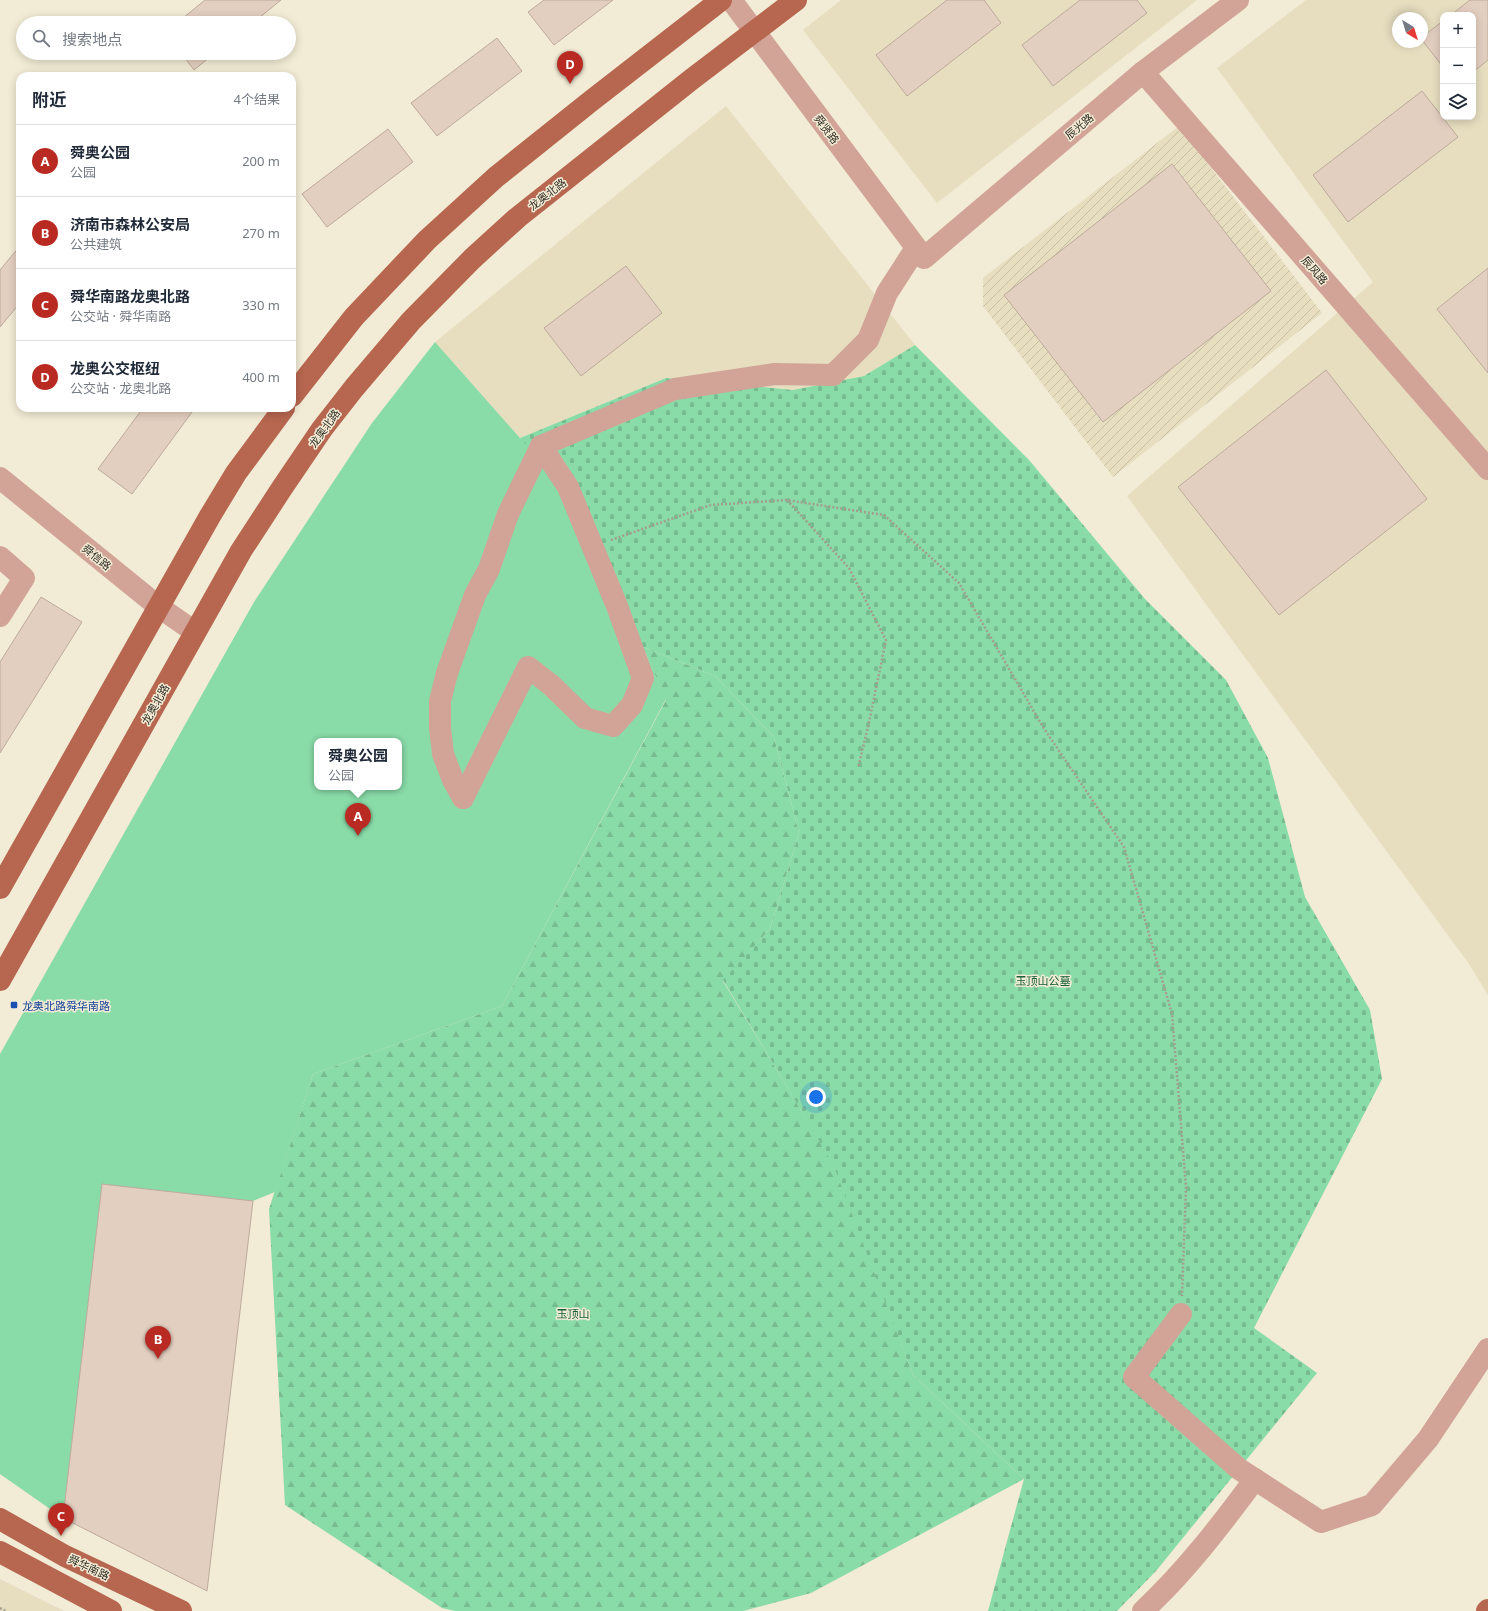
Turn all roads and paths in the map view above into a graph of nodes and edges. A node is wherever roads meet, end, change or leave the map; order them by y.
1 (721, 0) edge
2 (730, 0) edge
3 (796, 0) edge
4 (1238, 0) edge
5 (755, 32) junction
6 (1143, 72) junction
7 (920, 253) junction
8 (296, 391) edge
9 (281, 412) edge
10 (541, 446) junction
11 (1488, 469) edge
12 (0, 478) edge
13 (786, 500) junction
14 (592, 546) junction
15 (0, 557) edge
16 (159, 607) junction
17 (0, 616) edge
18 (195, 632) junction
19 (858, 768) dead end
20 (0, 888) edge
21 (0, 980) edge
22 (1181, 1314) joint
23 (1488, 1349) edge
24 (1255, 1479) junction
25 (0, 1519) edge
26 (0, 1552) edge
27 (0, 1608) edge
28 (6, 1611) edge
29 (111, 1611) edge
30 (181, 1611) edge
31 (1143, 1611) edge

1 - 8 main road
2 - 5 street, 舜贤路
3 - 5 main road, 龙奥北路
4 - 6 street, 辰光路
5 - 7 street, 舜贤路
5 - 18 main road, 龙奥北路
6 - 7 street, 辰光路
6 - 11 street, 辰风路
7 - 10 street, 辰光路
9 - 16 main road
10 - 14 street
10 - 14 street
12 - 16 street, 舜信路
13 - 14 path
13 - 19 path
13 - 22 path
15 - 17 street
16 - 18 street, 舜信路
16 - 20 main road
18 - 21 main road, 龙奥北路
22 - 24 street
23 - 24 street
24 - 31 street
25 - 30 main road, 舜华南路
26 - 29 main road
27 - 28 path

